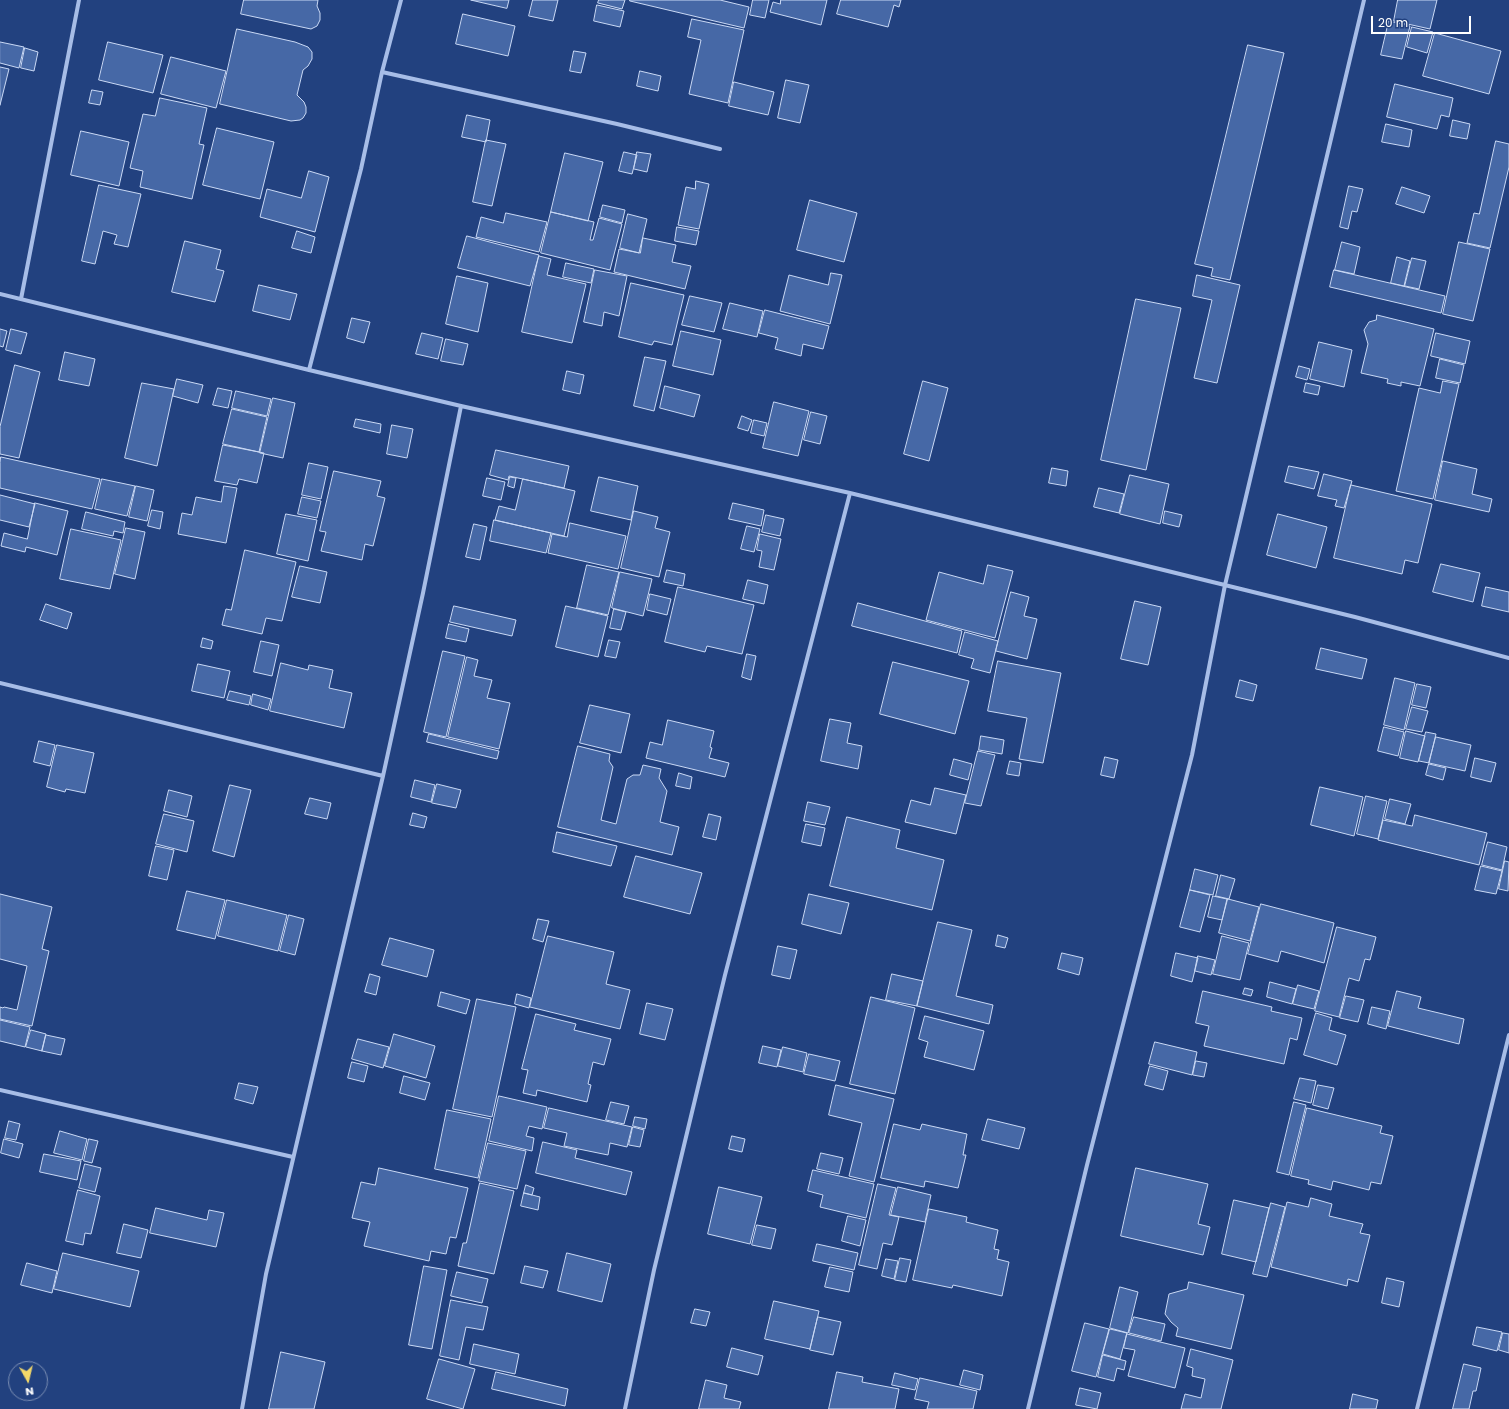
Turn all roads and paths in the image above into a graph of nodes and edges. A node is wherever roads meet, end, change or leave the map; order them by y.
1 (79, 0) edge
2 (401, 0) edge
3 (1364, 0) edge
4 (382, 72) junction
5 (720, 149) dead end
6 (0, 294) edge
7 (21, 298) junction
8 (309, 370) junction
9 (461, 406) junction
10 (850, 493) junction
11 (1225, 585) junction
12 (1509, 658) edge
13 (0, 683) edge
14 (383, 776) junction
15 (1509, 1035) edge
16 (0, 1090) edge
17 (293, 1158) junction
18 (242, 1409) edge
19 (625, 1409) edge
20 (1028, 1409) edge
21 (1417, 1409) edge

1 - 7 street
2 - 4 street
3 - 11 street
4 - 5 street
4 - 8 street
6 - 7 street
7 - 8 street
8 - 9 street
9 - 10 street
9 - 14 street
10 - 11 street
10 - 19 street
11 - 12 street
11 - 20 street
13 - 14 street
14 - 17 street
15 - 21 street
16 - 17 street
17 - 18 street

